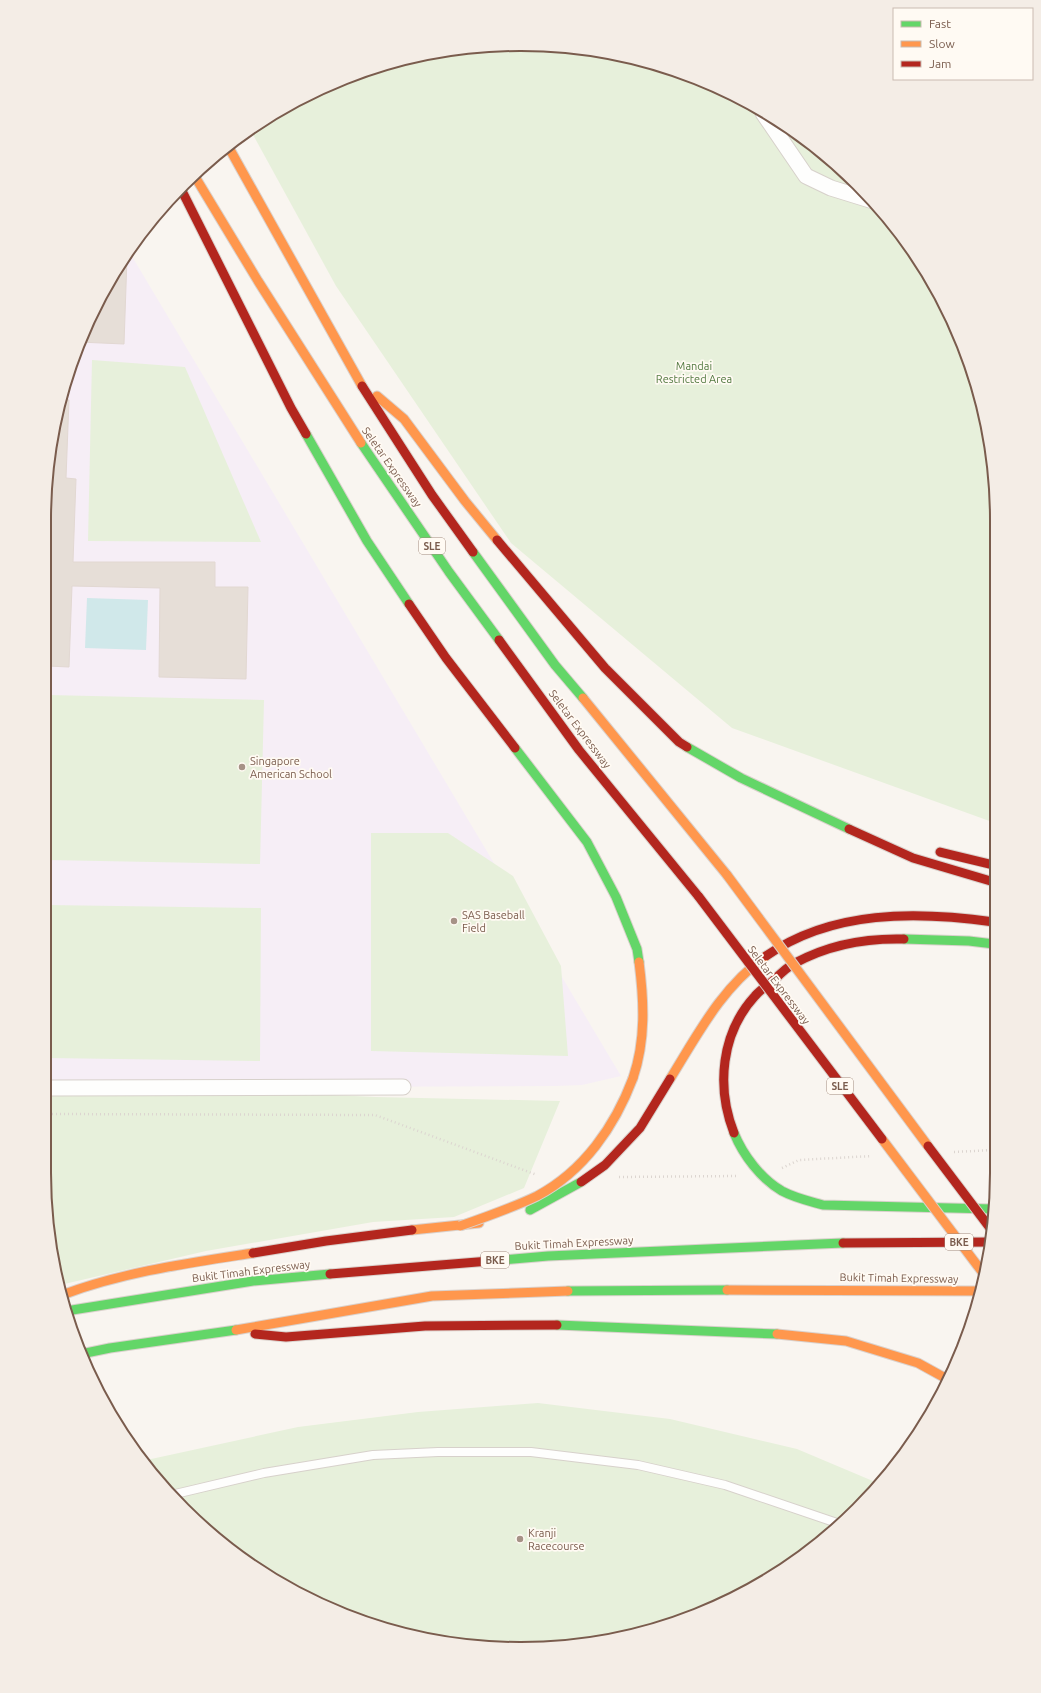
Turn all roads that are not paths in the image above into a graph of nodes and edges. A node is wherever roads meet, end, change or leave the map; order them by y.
1 (770, 123) edge
2 (231, 151) edge
3 (198, 181) edge
4 (184, 194) edge
5 (859, 197) edge
6 (358, 379) junction
7 (902, 842) dead end
8 (880, 844) junction
9 (930, 848) dead end
10 (990, 864) edge
11 (990, 881) edge
12 (990, 921) edge
13 (990, 944) edge
14 (51, 1088) edge
15 (403, 1088) dead end
16 (988, 1209) edge
17 (987, 1224) edge
18 (460, 1226) junction
19 (985, 1242) edge
20 (980, 1269) edge
21 (975, 1291) edge
22 (67, 1293) edge
23 (72, 1310) edge
24 (223, 1332) junction
25 (87, 1353) edge
26 (943, 1377) edge
27 (179, 1493) edge
28 (833, 1522) edge

1 - 5 street
2 - 6 highway
3 - 20 highway, Seletar Expressway / SLE, bridge
4 - 18 highway, bridge
6 - 8 highway
6 - 17 highway, bridge
7 - 8 highway
8 - 11 highway
9 - 10 highway
12 - 18 highway, bridge
13 - 16 highway
14 - 15 street
18 - 22 highway
19 - 23 highway, Bukit Timah Expressway / BKE
21 - 24 highway, Bukit Timah Expressway
24 - 25 highway, Bukit Timah Expressway
24 - 26 highway
27 - 28 lane

